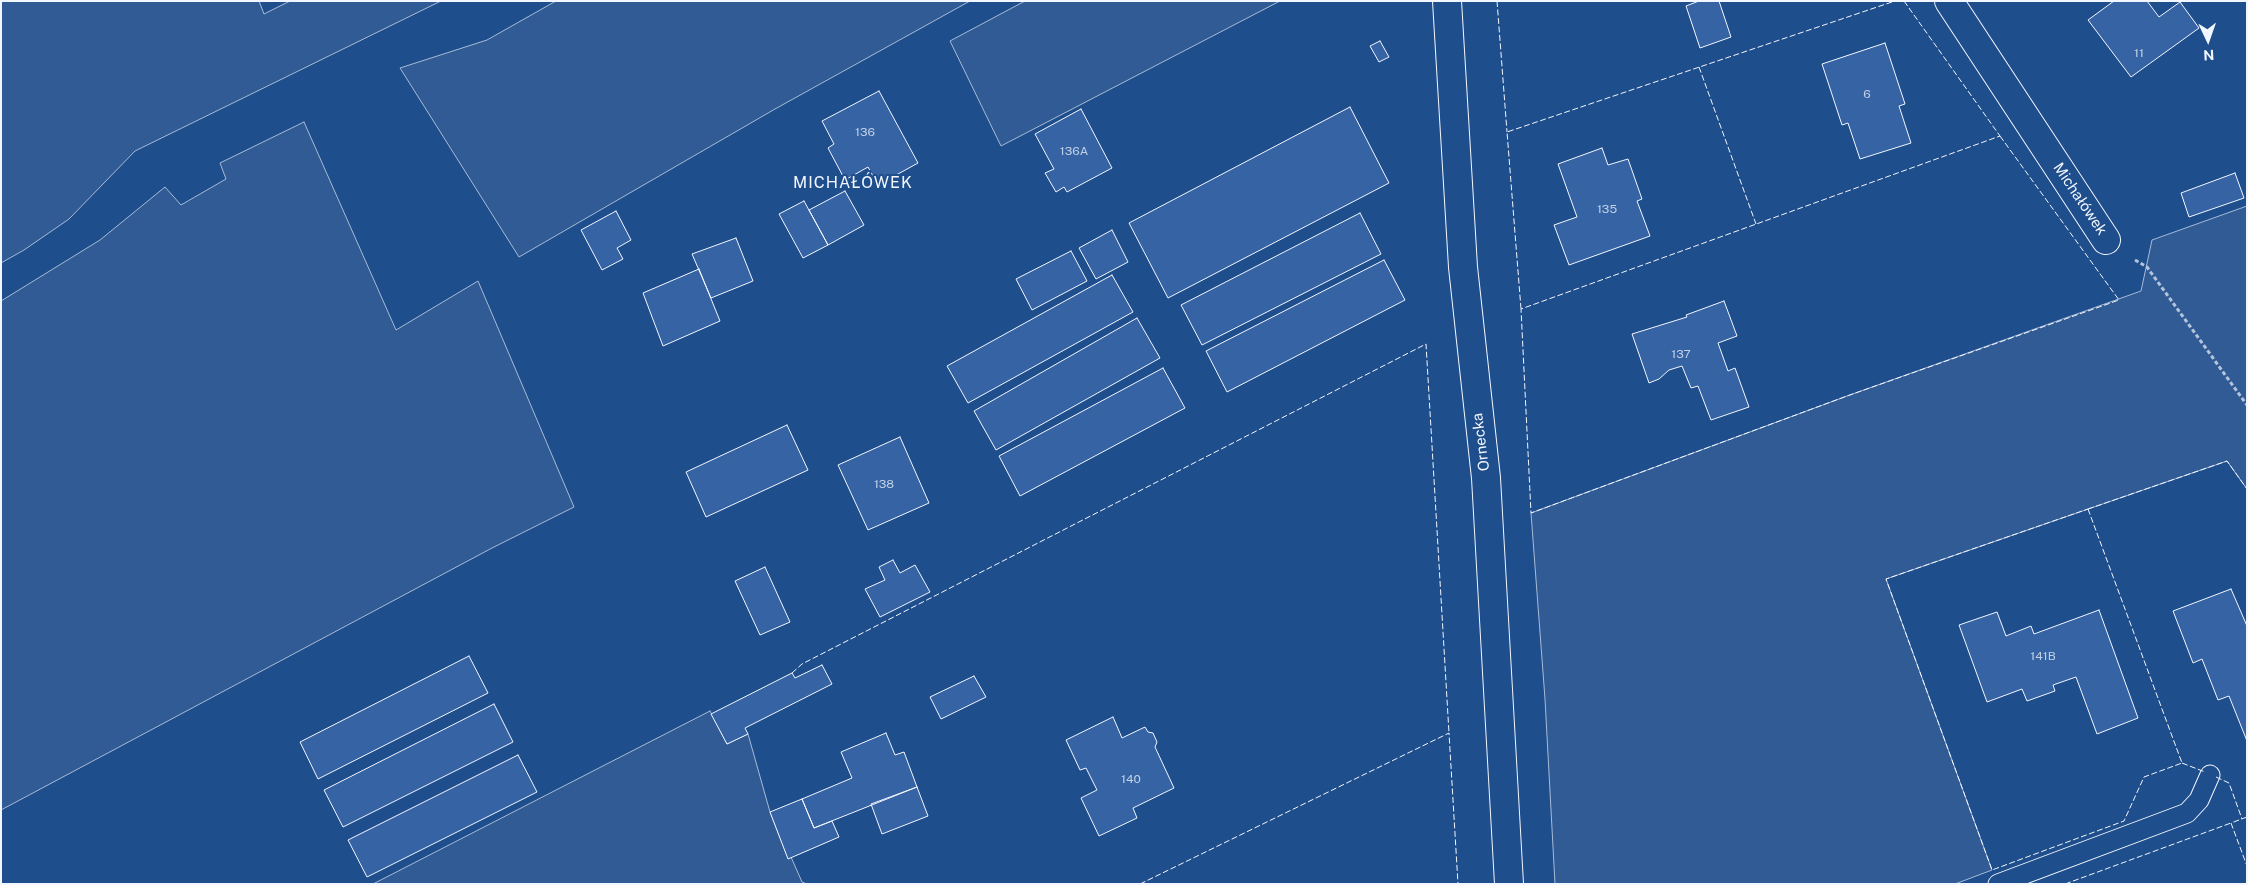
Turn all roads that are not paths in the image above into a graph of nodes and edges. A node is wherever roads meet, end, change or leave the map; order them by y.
1 (1447, 1) edge
2 (1949, 1) edge
3 (2106, 240) road end
4 (2210, 774) dead end
5 (1509, 884) edge
6 (1998, 884) edge

1 - 5 street, Ornecka
2 - 3 street, Michałówek
4 - 6 lane

